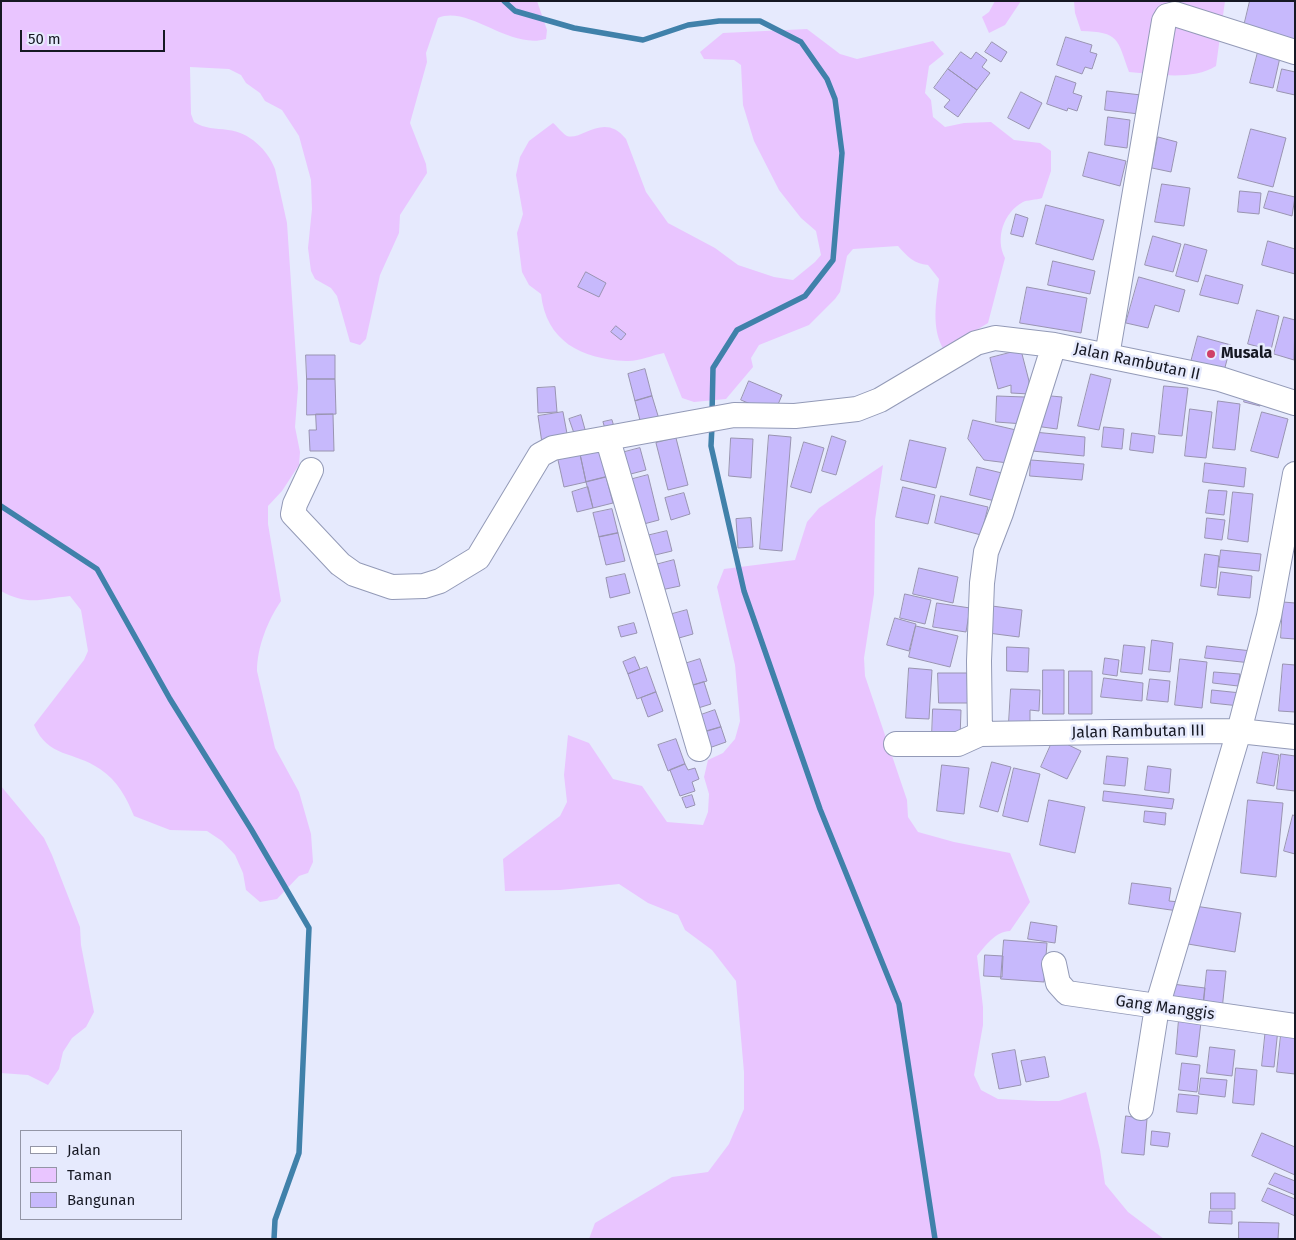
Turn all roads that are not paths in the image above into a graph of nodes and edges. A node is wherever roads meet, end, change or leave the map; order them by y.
1 (1295, 52) edge
2 (1054, 345) junction
3 (1107, 356) junction
4 (1295, 403) edge
5 (608, 440) junction
6 (311, 470) dead end
7 (1295, 474) edge
8 (1239, 731) junction
9 (980, 734) junction
10 (1295, 738) edge
11 (896, 744) dead end
12 (699, 749) dead end
13 (1054, 964) dead end
14 (1157, 1007) junction
15 (1295, 1026) edge
16 (1140, 1108) dead end

1 - 3 street
2 - 3 street, Jalan Rambutan II
2 - 5 street, Jalan Rambutan II
2 - 9 street
3 - 4 street, Jalan Rambutan II
5 - 6 street
5 - 12 street
7 - 8 street
8 - 9 street, Jalan Rambutan III
8 - 10 street, Jalan Rambutan III
8 - 14 street
9 - 11 street
13 - 14 street, Gang Manggis
14 - 15 street, Gang Manggis
14 - 16 street

